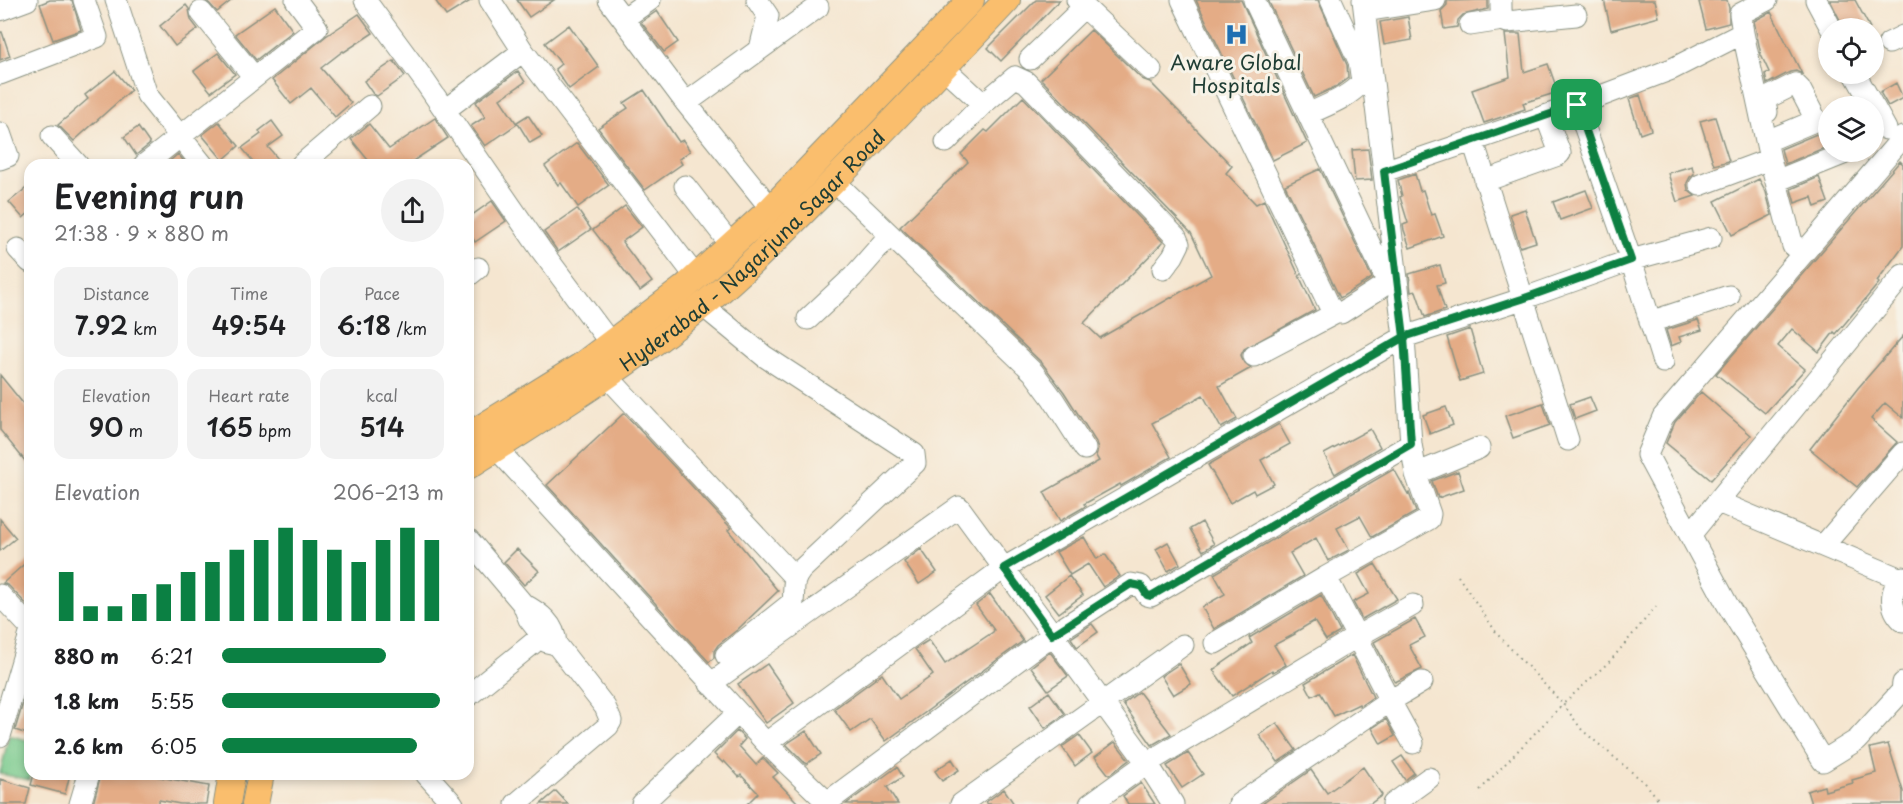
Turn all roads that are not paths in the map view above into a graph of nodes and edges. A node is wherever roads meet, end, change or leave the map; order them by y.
1 (27, 0) edge
2 (84, 0) edge
3 (116, 0) edge
4 (296, 0) edge
5 (365, 0) edge
6 (490, 0) edge
7 (609, 0) edge
8 (651, 0) edge
9 (757, 0) edge
10 (971, 0) edge
11 (1007, 0) edge
12 (1182, 0) edge
13 (1254, 0) edge
14 (1331, 0) edge
15 (1767, 0) edge
16 (1816, 0) edge
17 (1415, 2) edge
18 (1080, 3) edge
19 (1364, 6) edge
20 (818, 7) dead end
21 (0, 10) edge
22 (1502, 10) edge
23 (201, 12) dead end
24 (1576, 15) dead end
25 (1740, 16) edge
26 (1826, 18) edge
27 (623, 20) junction
28 (1470, 25) dead end
29 (760, 49) junction
30 (523, 51) junction
31 (1030, 59) dead end
32 (944, 68) junction
33 (1151, 70) dead end
34 (0, 74) edge
35 (254, 77) junction
36 (686, 103) junction
37 (983, 104) junction
38 (1577, 105) junction
39 (370, 106) dead end
40 (445, 110) junction
41 (1308, 114) junction
42 (1761, 115) junction
43 (1548, 121) junction
44 (1884, 121) edge
45 (0, 133) edge
46 (1894, 133) edge
47 (52, 136) dead end
48 (179, 136) junction
49 (1473, 141) junction
50 (1501, 141) dead end
51 (945, 142) dead end
52 (1769, 150) junction
53 (0, 159) edge
54 (73, 159) edge
55 (151, 159) edge
56 (198, 159) edge
57 (308, 159) edge
58 (1823, 162) edge
59 (1384, 171) junction
60 (834, 181) junction
61 (1485, 181) junction
62 (1776, 181) junction
63 (1700, 185) dead end
64 (685, 186) dead end
65 (779, 218) junction
66 (889, 236) junction
67 (1711, 238) dead end
68 (731, 245) junction
69 (1793, 246) dead end
70 (1631, 260) junction
71 (1163, 269) dead end
72 (1903, 275) edge
73 (696, 277) junction
74 (1392, 282) junction
75 (1728, 296) dead end
76 (1522, 299) junction
77 (702, 305) junction
78 (1336, 313) junction
79 (807, 319) dead end
80 (1650, 322) junction
81 (1404, 337) junction
82 (611, 344) junction
83 (1254, 356) dead end
84 (1663, 362) dead end
85 (607, 376) junction
86 (474, 432) edge
87 (1568, 440) dead end
88 (1411, 444) junction
89 (496, 448) junction
90 (1479, 448) dead end
91 (1085, 449) dead end
92 (1903, 453) edge
93 (474, 462) edge
94 (1416, 474) junction
95 (1718, 502) junction
96 (1690, 535) junction
97 (474, 546) edge
98 (1823, 546) junction
99 (1004, 568) junction
100 (1326, 577) junction
101 (795, 578) junction
102 (1902, 578) edge
103 (0, 595) edge
104 (1413, 605) dead end
105 (24, 621) edge
106 (1903, 621) edge
107 (1052, 635) junction
108 (1358, 636) junction
109 (549, 640) junction
110 (1215, 643) dead end
111 (1183, 645) dead end
112 (24, 654) edge
113 (726, 655) dead end
114 (1422, 682) dead end
115 (1903, 683) edge
116 (710, 684) junction
117 (474, 692) edge
118 (1390, 701) junction
119 (1101, 703) junction
120 (738, 713) junction
121 (0, 735) edge
122 (1410, 737) dead end
123 (766, 743) junction
124 (1146, 763) junction
125 (1429, 778) dead end
126 (87, 780) edge
127 (231, 780) edge
128 (260, 780) edge
129 (431, 780) edge
130 (827, 803) edge
131 (80, 804) edge
132 (227, 804) edge
133 (255, 804) edge
134 (453, 804) edge
135 (516, 804) edge
136 (642, 804) edge
137 (961, 804) edge
138 (1090, 804) edge
139 (1173, 804) edge
140 (1239, 804) edge
141 (1393, 804) edge

1 - 21 street
2 - 34 street
3 - 48 street
4 - 35 street
5 - 40 street
6 - 30 street
7 - 27 street
8 - 27 street
9 - 29 street
10 - 65 main road, Hyderabad - Nagarjuna Sagar Road
11 - 32 main road, Hyderabad - Nagarjuna Sagar Road
12 - 78 street
13 - 41 street
14 - 41 street
15 - 25 street
16 - 26 street
17 - 19 street
18 - 31 street
18 - 33 street
19 - 59 street
20 - 29 street
22 - 24 street
22 - 28 street
23 - 35 street
25 - 38 street
25 - 42 street
27 - 36 street
29 - 36 street
30 - 40 street
30 - 73 street
32 - 37 street
32 - 60 main road, Hyderabad - Nagarjuna Sagar Road
35 - 48 street
36 - 65 street
37 - 51 street
37 - 71 street
38 - 43 street
38 - 70 street
39 - 57 street
40 - 82 street
41 - 74 street
42 - 52 street
42 - 52 street
43 - 49 street
43 - 50 street
43 - 61 street
44 - 46 street
45 - 53 street
46 - 96 street
47 - 54 street
48 - 55 street
48 - 56 street
49 - 59 street
49 - 61 street
52 - 62 street
52 - 63 street
58 - 62 street
59 - 74 street
60 - 65 main road, Hyderabad - Nagarjuna Sagar Road
60 - 66 street
61 - 76 street
62 - 69 street
64 - 68 street
65 - 68 main road, Hyderabad - Nagarjuna Sagar Road
65 - 77 main road, Hyderabad - Nagarjuna Sagar Road
66 - 79 street
66 - 91 street
67 - 70 street
68 - 73 main road, Hyderabad - Nagarjuna Sagar Road
70 - 76 street
70 - 80 street
72 - 95 street
73 - 82 main road, Hyderabad - Nagarjuna Sagar Road
74 - 78 street
74 - 81 street
75 - 80 street
76 - 81 street
76 - 87 street
77 - 85 main road, Hyderabad - Nagarjuna Sagar Road
77 - 101 street
78 - 83 street
80 - 84 street
81 - 88 street
81 - 99 street
82 - 86 main road, Hyderabad - Nagarjuna Sagar Road
85 - 89 main road, Hyderabad - Nagarjuna Sagar Road
85 - 101 street
88 - 94 street
88 - 107 street
89 - 93 main road, Hyderabad - Nagarjuna Sagar Road
89 - 116 street
90 - 94 street
92 - 98 street
94 - 100 street
95 - 96 street
95 - 98 street
96 - 115 street
97 - 109 street
98 - 102 street
99 - 107 street
99 - 116 street
99 - 123 street
100 - 108 street
100 - 110 street
101 - 113 street
102 - 106 street
103 - 105 street
104 - 108 street
107 - 119 street
107 - 130 street
108 - 118 street
108 - 124 street
109 - 117 street
109 - 135 street
111 - 119 street
112 - 121 street
114 - 118 street
116 - 120 street
118 - 122 street
118 - 140 street
119 - 124 street
119 - 137 street
120 - 123 street
120 - 136 street
123 - 130 street
124 - 138 street
124 - 139 street
125 - 141 street
126 - 131 street
127 - 132 main road
128 - 133 main road
129 - 134 street

